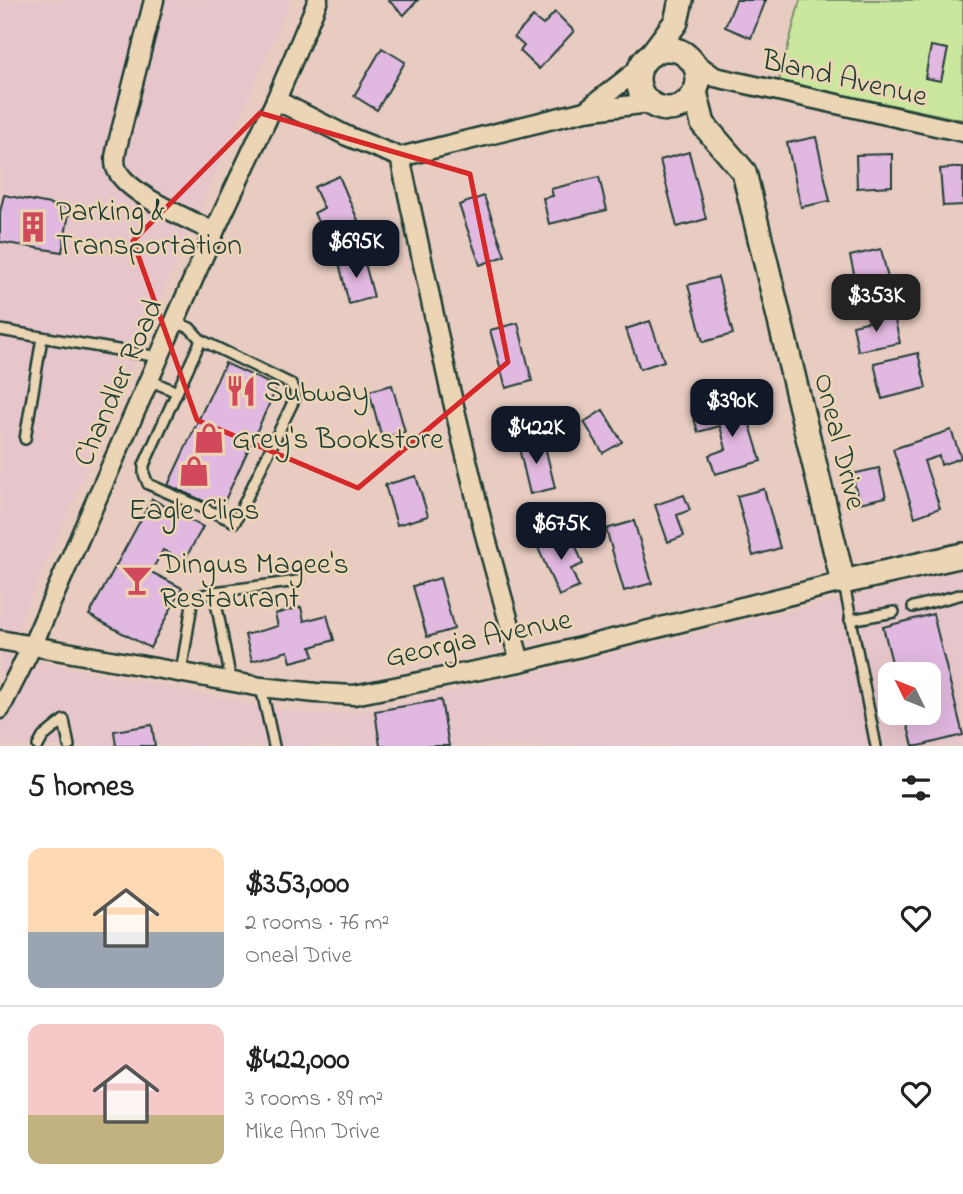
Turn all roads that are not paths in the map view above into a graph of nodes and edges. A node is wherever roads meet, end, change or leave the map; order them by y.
1 (154, 0) edge
2 (318, 0) edge
3 (678, 11) edge
4 (686, 55) junction
5 (646, 61) junction
6 (702, 86) junction
7 (276, 100) junction
8 (658, 106) junction
9 (585, 111) junction
10 (703, 124) junction
11 (963, 132) edge
12 (400, 157) junction
13 (214, 232) junction
14 (174, 321) junction
15 (0, 330) edge
16 (42, 338) junction
17 (201, 340) junction
18 (159, 357) junction
19 (149, 380) junction
20 (177, 392) junction
21 (25, 439) dead end
22 (963, 555) edge
23 (299, 581) dead end
24 (843, 582) junction
25 (214, 592) junction
26 (963, 594) edge
27 (913, 607) dead end
28 (894, 612) dead end
29 (850, 620) junction
30 (0, 640) edge
31 (32, 646) junction
32 (520, 662) junction
33 (181, 673) junction
34 (230, 681) junction
35 (261, 687) junction
36 (0, 709) edge
37 (38, 746) edge
38 (69, 746) edge
39 (274, 746) edge
40 (876, 746) edge

1 - 13 street
2 - 7 street, Chandler Road
3 - 4 street
3 - 5 street
4 - 5 street
4 - 6 street
5 - 8 street
5 - 9 street
6 - 8 street
6 - 10 street, Oneal Drive
6 - 11 street, Bland Avenue
7 - 12 street
7 - 13 street, Chandler Road
8 - 9 street
8 - 10 street, Oneal Drive
9 - 12 street
10 - 24 street, Oneal Drive
12 - 32 street
13 - 14 street, Chandler Road
14 - 17 lane
14 - 18 street, Chandler Road
15 - 16 lane
16 - 18 lane
16 - 21 lane
17 - 20 lane
17 - 20 lane
18 - 19 street, Chandler Road
19 - 20 lane
19 - 31 street, Chandler Road
22 - 24 street, Georgia Avenue
23 - 25 lane
24 - 29 lane
24 - 32 street, Georgia Avenue
25 - 33 lane
25 - 34 lane
26 - 27 lane
28 - 29 lane
29 - 40 lane
30 - 31 street, Georgia Avenue
31 - 33 street, Georgia Avenue
31 - 36 street, Chandler Road
32 - 35 street, Georgia Avenue
33 - 34 street, Georgia Avenue
34 - 35 street, Georgia Avenue
35 - 39 lane
37 - 38 lane

